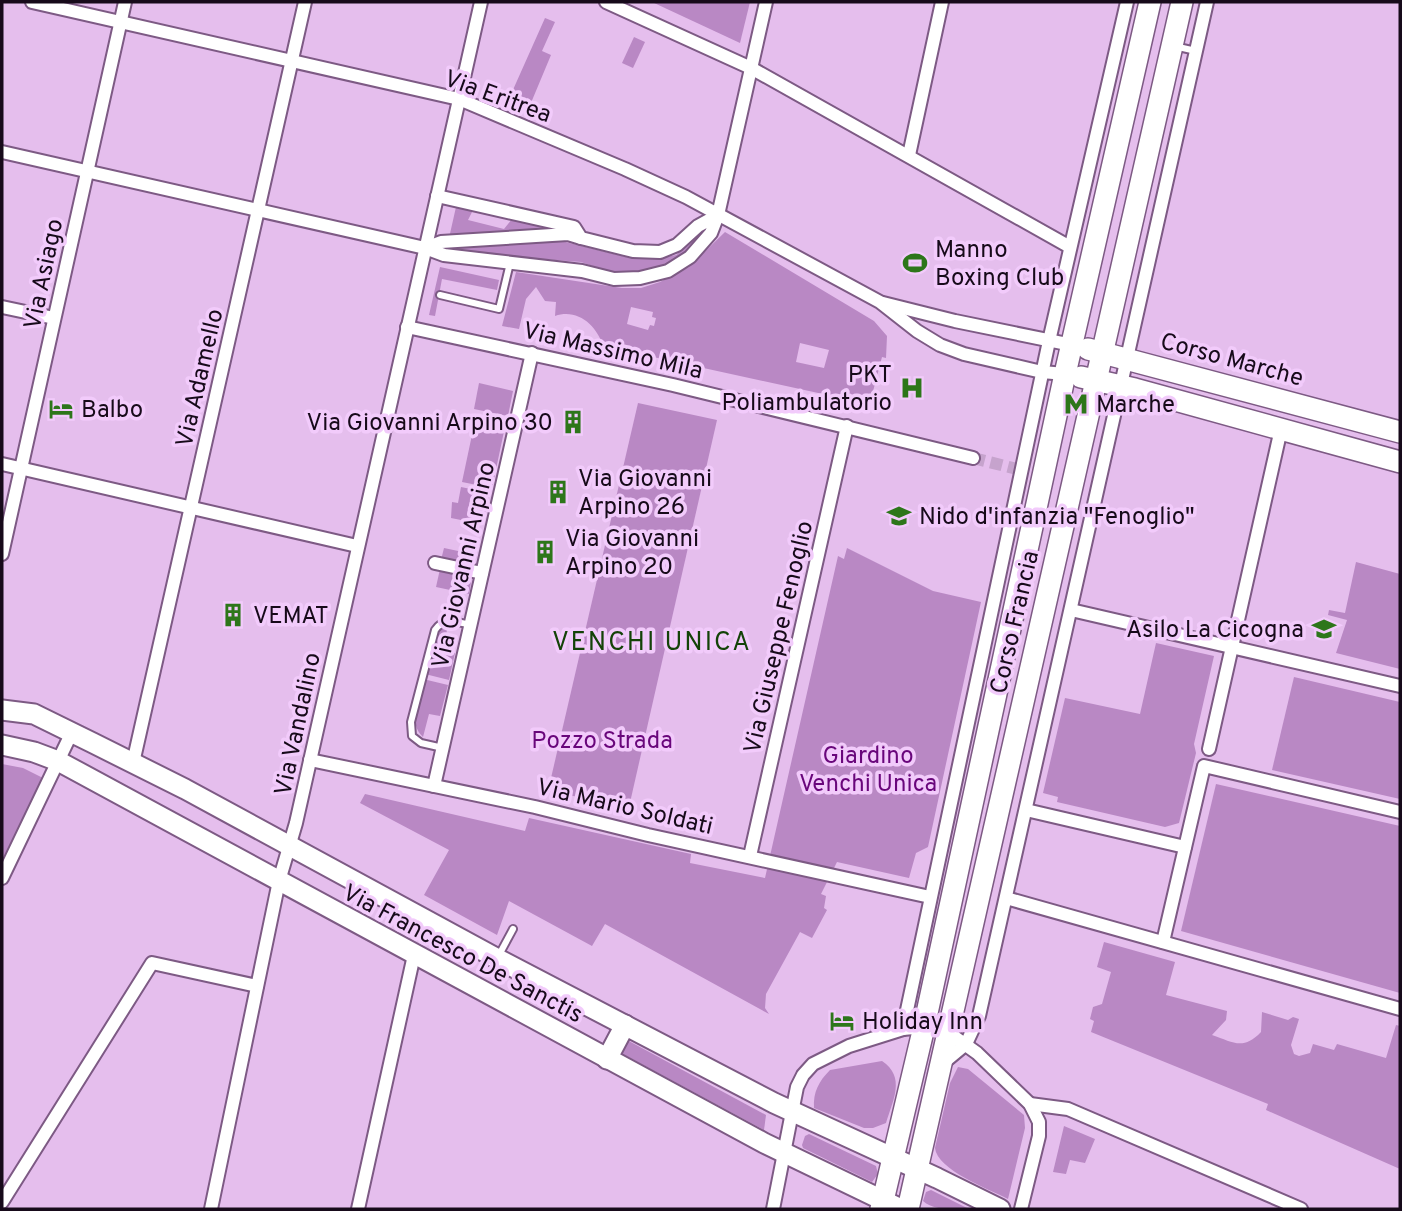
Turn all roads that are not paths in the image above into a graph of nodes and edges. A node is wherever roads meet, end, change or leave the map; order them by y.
1 (32, 2) edge
2 (124, 2) edge
3 (305, 2) edge
4 (481, 2) edge
5 (606, 2) edge
6 (766, 2) edge
7 (942, 2) edge
8 (1127, 2) edge
9 (1150, 2) edge
10 (1182, 2) edge
11 (1207, 2) edge
12 (120, 22) junction
13 (1172, 46) junction
14 (1196, 51) junction
15 (292, 61) junction
16 (751, 68) junction
17 (459, 99) junction
18 (2, 152) edge
19 (909, 155) junction
20 (87, 171) junction
21 (437, 196) junction
22 (258, 211) junction
23 (718, 215) junction
24 (581, 238) junction
25 (1070, 247) junction
26 (425, 248) junction
27 (510, 263) junction
28 (440, 295) dead end
29 (880, 302) junction
30 (2, 307) edge
31 (54, 318) junction
32 (407, 327) junction
33 (1049, 341) junction
34 (1072, 345) junction
35 (1101, 352) junction
36 (532, 353) junction
37 (1128, 359) junction
38 (1042, 372) junction
39 (1065, 374) junction
40 (1095, 380) junction
41 (1122, 386) junction
42 (847, 426) junction
43 (1281, 429) junction
44 (1400, 432) edge
45 (973, 458) tunnel mouth
46 (1400, 462) edge
47 (2, 464) edge
48 (21, 468) junction
49 (190, 508) junction
50 (357, 546) junction
51 (2, 554) edge
52 (435, 563) dead end
53 (482, 573) junction
54 (1071, 610) junction
55 (471, 625) junction
56 (1232, 646) junction
57 (1400, 686) edge
58 (2, 710) edge
59 (989, 728) junction
60 (72, 732) junction
61 (2, 746) edge
62 (443, 748) junction
63 (1209, 749) dead end
64 (310, 760) junction
65 (58, 761) junction
66 (133, 763) junction
67 (959, 766) junction
68 (434, 786) junction
69 (1026, 810) junction
70 (1400, 812) edge
71 (290, 846) junction
72 (1185, 847) junction
73 (750, 856) junction
74 (2, 878) edge
75 (279, 881) junction
76 (930, 897) junction
77 (1006, 898) junction
78 (513, 929) dead end
79 (1163, 942) junction
80 (414, 955) junction
81 (498, 959) junction
82 (257, 986) junction
83 (1400, 1009) edge
84 (625, 1025) junction
85 (914, 1028) junction
86 (958, 1039) junction
87 (607, 1059) junction
88 (1030, 1104) junction
89 (793, 1111) junction
90 (784, 1154) junction
91 (894, 1158) junction
92 (917, 1169) junction
93 (2, 1202) edge
94 (888, 1207) edge
95 (1295, 1208) edge
96 (211, 1209) edge
97 (358, 1209) edge
98 (773, 1209) edge
99 (908, 1209) edge
100 (1000, 1209) edge
101 (1021, 1209) edge

1 - 12 street, Via Eritrea
2 - 12 street, Via Asiago
3 - 15 street, Via Adamello
4 - 17 street, Via Vandalino
5 - 16 street
6 - 16 street
7 - 19 street
8 - 25 street, Corso Francia
9 - 34 main road, Corso Francia
10 - 13 main road, Corso Francia
11 - 14 street, Corso Francia
12 - 15 street, Via Eritrea
12 - 20 street, Via Asiago
13 - 14 lane
13 - 35 main road, Corso Francia
14 - 37 street, Corso Francia
15 - 17 street, Via Eritrea
15 - 22 street, Via Adamello
16 - 19 street
16 - 23 street
17 - 21 street, Via Vandalino
17 - 23 street, Via Eritrea
18 - 20 street
19 - 25 street
20 - 22 street
20 - 31 street, Via Asiago
21 - 24 street
21 - 26 street, Via Vandalino
22 - 26 street
22 - 49 street, Via Adamello
23 - 24 street
23 - 27 street
23 - 29 street, Via Eritrea
24 - 26 street
25 - 33 street, Corso Francia
26 - 27 street
26 - 32 street, Via Vandalino
27 - 28 lane
29 - 33 street
29 - 38 street
30 - 31 street
31 - 48 street, Via Asiago
32 - 36 street, Via Massimo Mila
32 - 50 street, Via Vandalino
33 - 34 street, Corso Marche
33 - 38 street, Corso Francia
34 - 35 main road, Corso Marche
34 - 39 main road, Corso Francia
35 - 37 main road, Corso Marche
35 - 40 main road, Corso Francia
36 - 42 street, Via Massimo Mila
36 - 53 street, Via Giovanni Arpino
37 - 41 street, Corso Francia
37 - 44 main road, Corso Marche
38 - 39 street
38 - 67 street, Corso Francia
39 - 40 main road
39 - 59 main road, Corso Francia
40 - 41 main road
40 - 86 main road, Corso Francia
41 - 43 main road
41 - 54 street, Corso Francia
42 - 45 street, Via Massimo Mila
42 - 73 street, Via Giuseppe Fenoglio
43 - 46 main road
43 - 56 street
47 - 48 street
48 - 49 street
48 - 51 street, Via Asiago
49 - 50 street
49 - 66 street, Via Adamello
50 - 64 street, Via Vandalino
52 - 53 street
53 - 55 street, Via Giovanni Arpino
54 - 56 street
54 - 69 street, Corso Francia
55 - 62 street, Via Giovanni Arpino
55 - 62 lane
56 - 57 street
56 - 63 street
58 - 60 main road, Via Francesco De Sanctis
59 - 67 street, Corso Francia
59 - 85 main road, Corso Francia
60 - 65 street
60 - 66 main road, Via Francesco De Sanctis
61 - 65 main road, Via Francesco De Sanctis
62 - 68 street, Via Giovanni Arpino
64 - 68 street, Via Mario Soldati
64 - 71 street, Via Vandalino
65 - 74 street
65 - 75 main road, Via Francesco De Sanctis
66 - 71 main road, Via Francesco De Sanctis
67 - 76 street, Corso Francia
68 - 73 street, Via Mario Soldati
69 - 72 street
69 - 77 street, Corso Francia
70 - 72 street
71 - 75 street, Via Vandalino
71 - 81 main road, Via Francesco De Sanctis
72 - 79 street
73 - 76 street, Via Mario Soldati
75 - 80 main road, Via Francesco De Sanctis
75 - 82 street, Via Vandalino
76 - 85 street, Corso Francia
77 - 79 street
77 - 86 street, Corso Francia
78 - 81 lane, Via Francesco De Sanctis
79 - 83 street
80 - 87 main road, Via Francesco De Sanctis
80 - 97 street
81 - 84 main road, Via Francesco De Sanctis
82 - 93 street
82 - 96 street, Via Vandalino
84 - 87 main road
84 - 89 main road, Via Francesco De Sanctis
85 - 86 street
85 - 89 street
85 - 91 main road, Corso Francia
86 - 88 street
86 - 92 main road, Corso Francia
87 - 90 main road, Via Francesco De Sanctis
88 - 95 street
88 - 101 street
89 - 90 street
89 - 91 main road, Via Francesco De Sanctis
90 - 94 main road, Via Francesco De Sanctis
90 - 98 street
91 - 92 main road, Via Francesco De Sanctis
91 - 94 main road, Corso Francia
92 - 99 main road, Corso Francia
92 - 100 main road, Via Francesco De Sanctis

